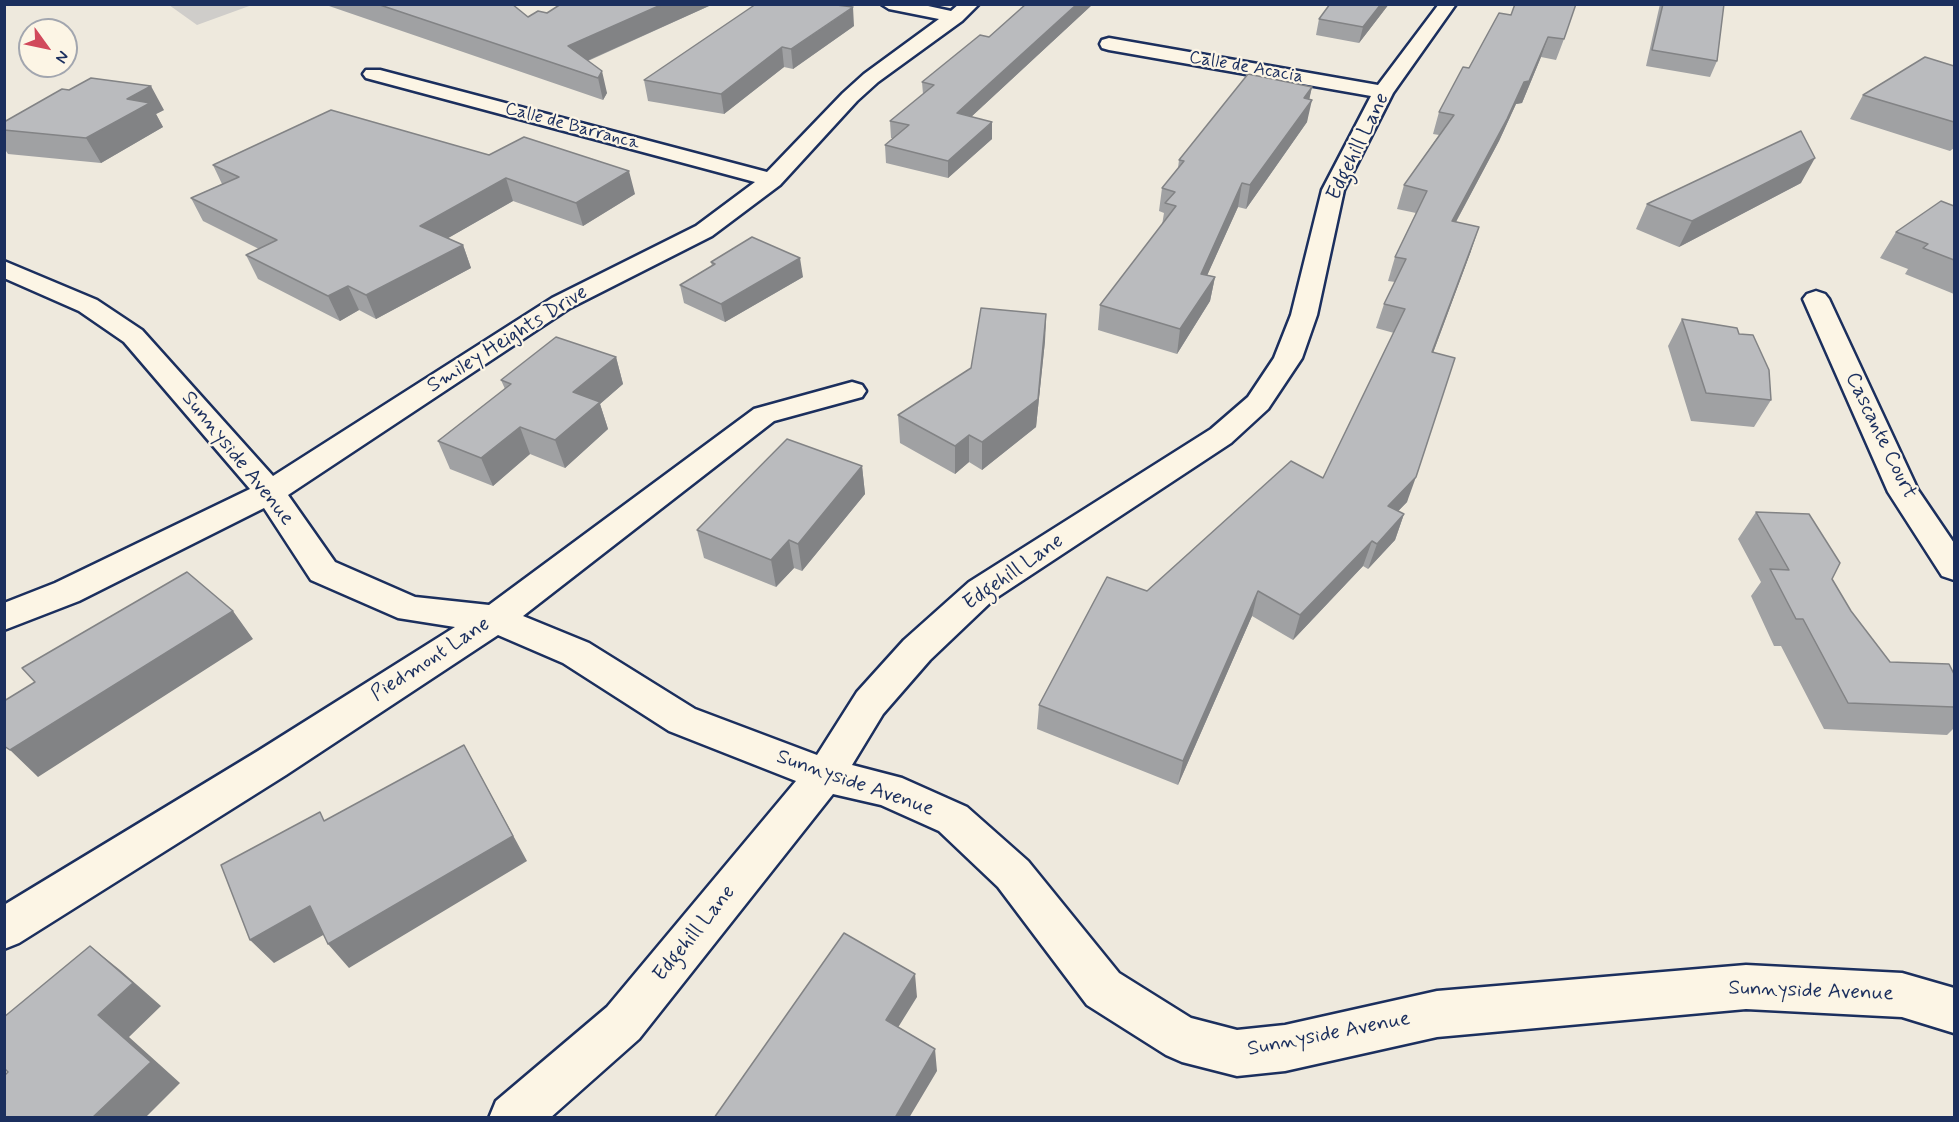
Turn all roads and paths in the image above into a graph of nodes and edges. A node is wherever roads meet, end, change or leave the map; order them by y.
1 (889, 4) edge
2 (1448, 4) edge
3 (964, 11) edge
4 (1109, 44) dead end
5 (373, 74) dead end
6 (1383, 92) junction
7 (772, 180) junction
8 (4, 268) edge
9 (1816, 299) dead end
10 (852, 391) dead end
11 (270, 492) junction
12 (1954, 568) edge
13 (4, 617) edge
14 (495, 619) junction
15 (825, 775) junction
16 (4, 929) edge
17 (1954, 1011) edge
18 (513, 1118) edge

1 - 3 street
2 - 6 street, Edgehill Lane
3 - 7 street, Smiley Heights Drive
4 - 6 street, Calle de Acacia
5 - 7 street, Calle de Barranca
6 - 15 street, Edgehill Lane
7 - 11 street, Smiley Heights Drive
8 - 11 street, Sunnyside Avenue
9 - 12 street, Cascante Court
10 - 14 street, Piedmont Lane
11 - 13 street, Smiley Heights Drive
11 - 14 street, Sunnyside Avenue
14 - 15 street, Sunnyside Avenue
14 - 16 street, Piedmont Lane
15 - 17 street, Sunnyside Avenue
15 - 18 street, Edgehill Lane

